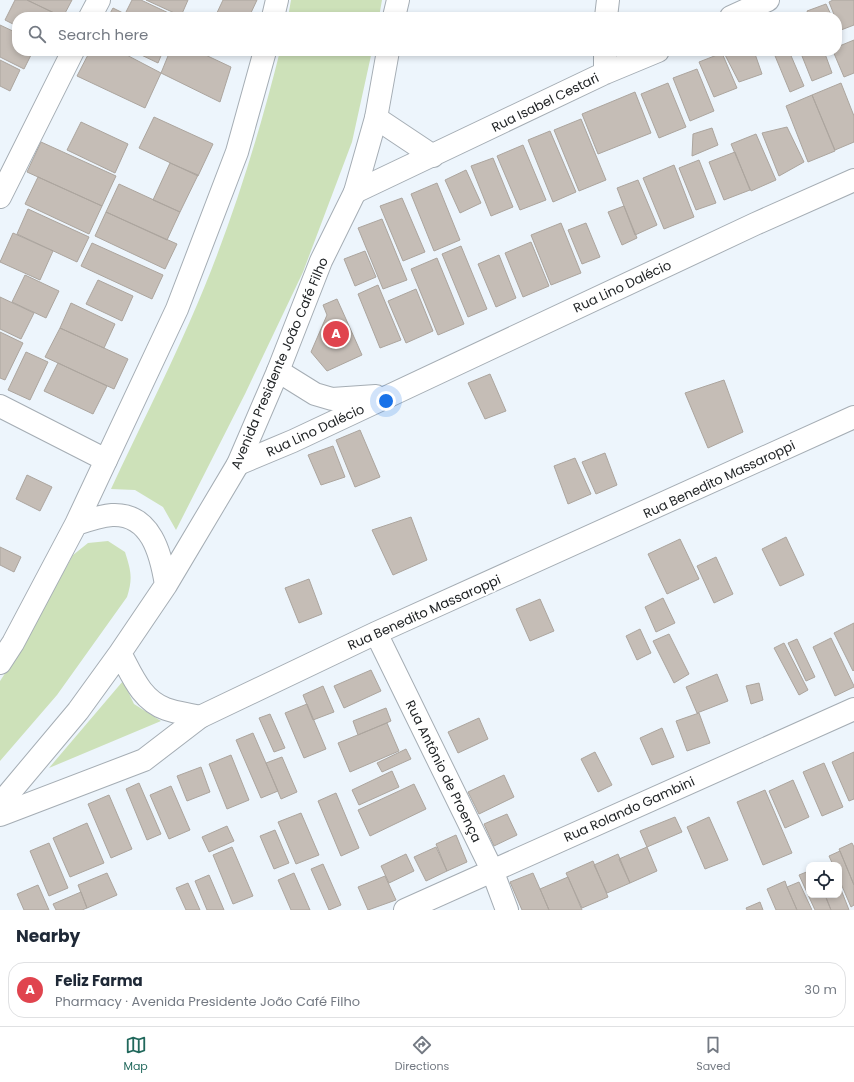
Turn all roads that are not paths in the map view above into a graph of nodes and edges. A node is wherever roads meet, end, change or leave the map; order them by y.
1 (99, 0) edge
2 (277, 0) edge
3 (398, 0) edge
4 (608, 0) edge
5 (768, 0) edge
6 (93, 12) edge
7 (274, 12) edge
8 (395, 12) edge
9 (607, 12) edge
10 (742, 12) edge
11 (70, 56) edge
12 (264, 56) edge
13 (387, 56) edge
14 (605, 56) edge
15 (646, 56) edge
16 (605, 73) junction
17 (376, 118) junction
18 (433, 156) junction
19 (854, 180) edge
20 (355, 192) junction
21 (0, 197) edge
22 (278, 371) junction
23 (391, 394) junction
24 (0, 406) edge
25 (854, 417) edge
26 (106, 460) junction
27 (238, 464) junction
28 (76, 524) junction
29 (166, 585) junction
30 (376, 633) junction
31 (120, 653) junction
32 (0, 663) edge
33 (854, 709) edge
34 (200, 717) junction
35 (0, 804) edge
36 (0, 815) edge
37 (492, 870) junction
38 (405, 910) edge
39 (508, 910) edge

1 - 6 street
2 - 7 street
3 - 8 street
4 - 9 street
5 - 10 street
11 - 21 street
12 - 26 street
13 - 17 street, Avenida Presidente João Café Filho
14 - 16 street
15 - 16 street, Rua Isabel Cestari
16 - 18 street, Rua Isabel Cestari
17 - 18 street
17 - 20 street, Avenida Presidente João Café Filho
18 - 20 street, Rua Isabel Cestari
19 - 23 street, Rua Lino Dalécio
20 - 22 street, Avenida Presidente João Café Filho
22 - 23 street, Rua Lino Dalécio
22 - 27 street, Avenida Presidente João Café Filho
23 - 27 street, Rua Lino Dalécio
24 - 26 street
25 - 30 street, Rua Benedito Massaroppi
26 - 28 street
27 - 29 street, Avenida Presidente João Café Filho
28 - 29 street
28 - 32 street
29 - 31 street, Avenida Presidente João Café Filho
30 - 34 street, Rua Benedito Massaroppi
30 - 37 street, Rua Antônio de Proença
31 - 34 street
31 - 35 street, Avenida Presidente João Café Filho
33 - 37 street, Rua Rolando Gambini
34 - 36 street, Rua Benedito Massaroppi
37 - 38 street, Rua Rolando Gambini
37 - 39 street, Rua Antônio de Proença

